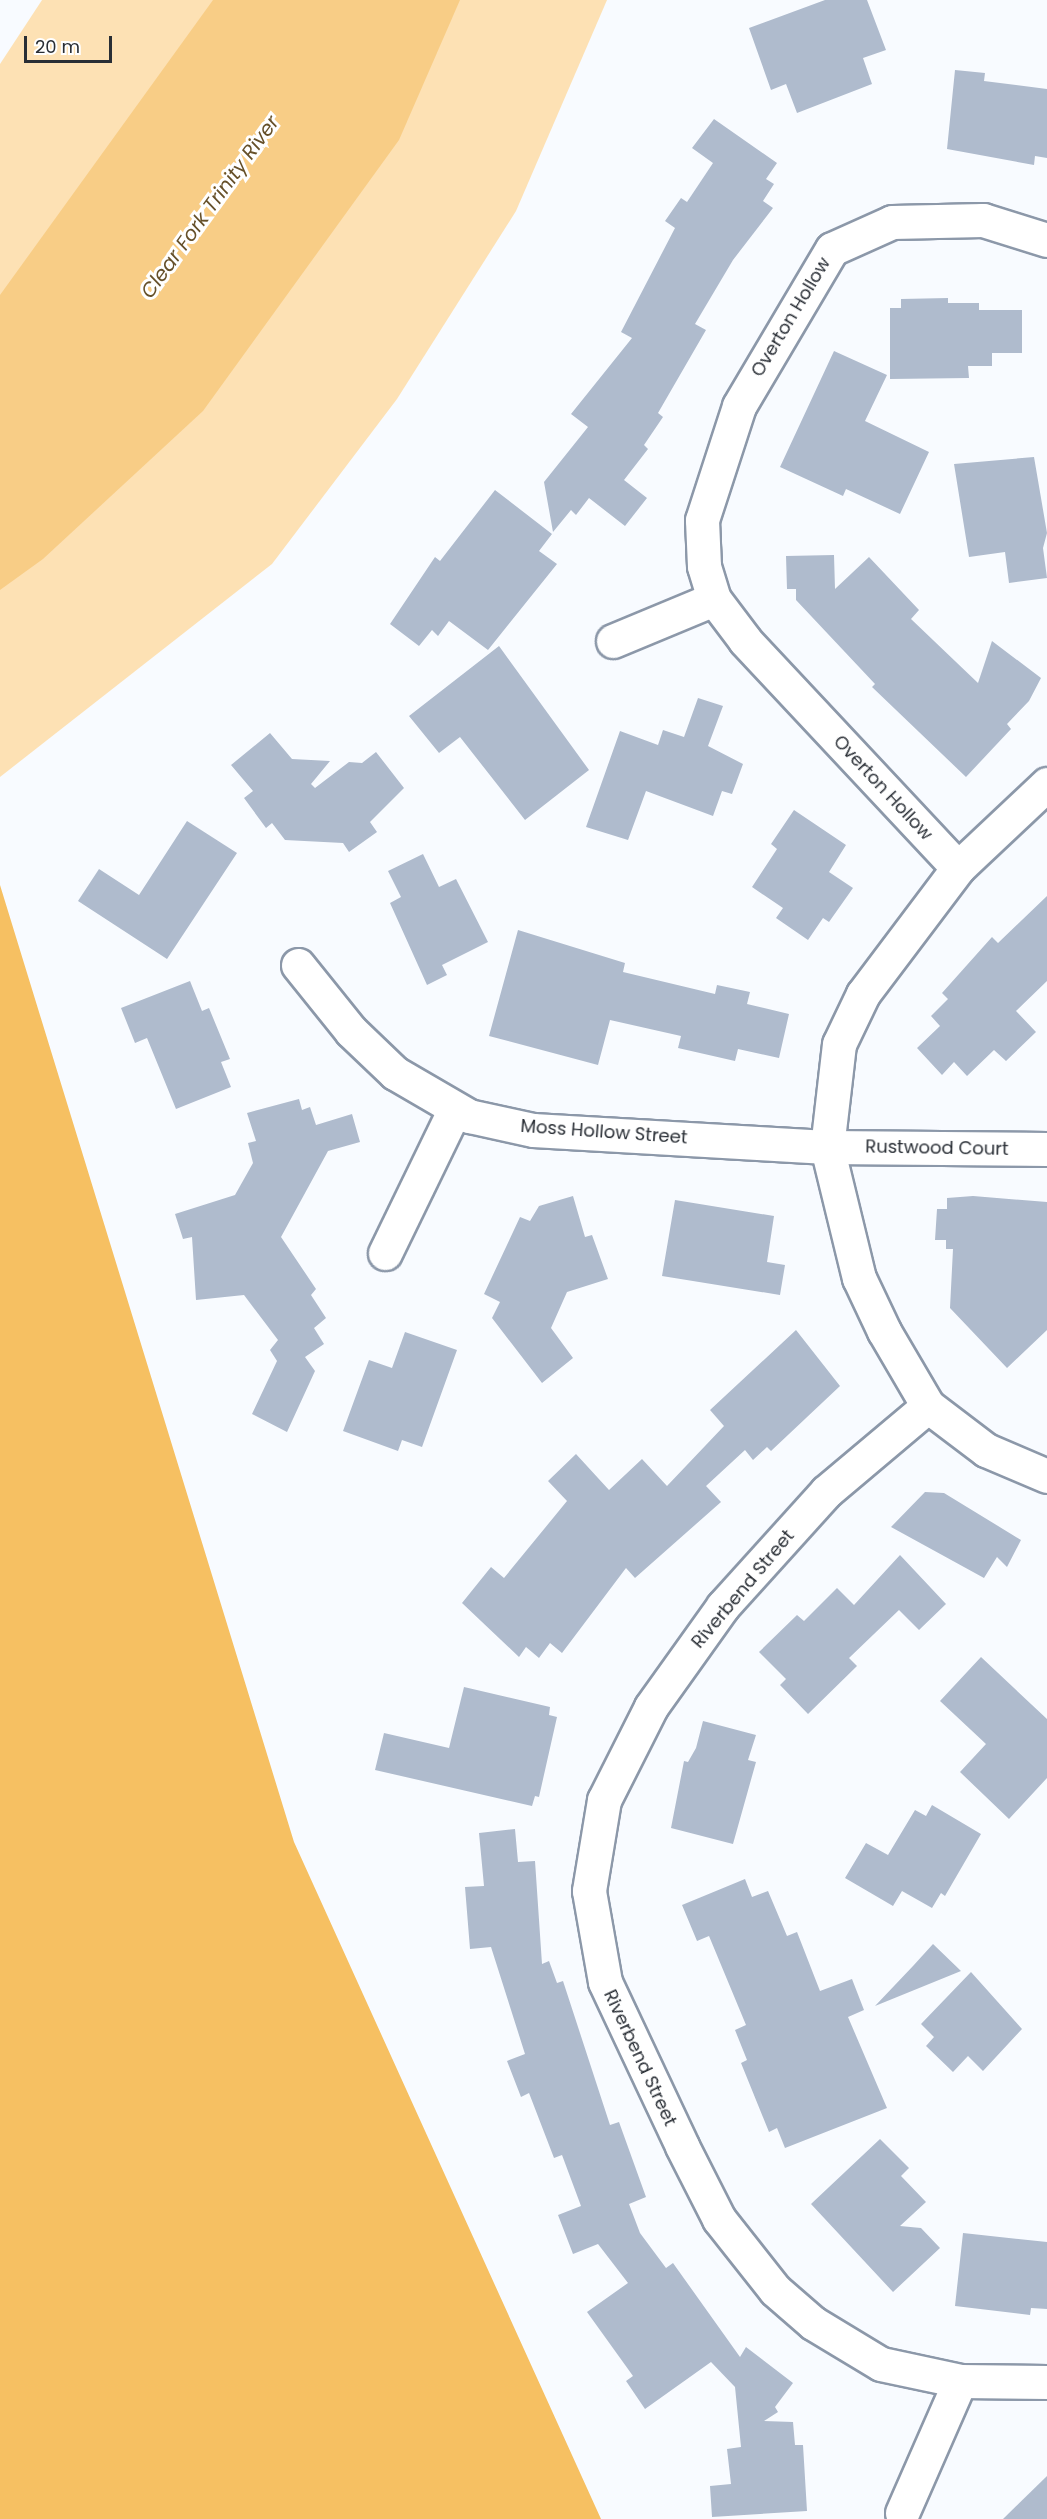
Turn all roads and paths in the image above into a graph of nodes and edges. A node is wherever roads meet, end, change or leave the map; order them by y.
1 (1047, 240) edge
2 (714, 599) junction
3 (613, 641) dead end
4 (1047, 784) edge
5 (958, 868) junction
6 (298, 965) dead end
7 (454, 1111) junction
8 (826, 1147) junction
9 (1047, 1149) edge
10 (385, 1253) dead end
11 (928, 1406) junction
12 (1047, 1476) edge
13 (960, 2381) junction
14 (1047, 2382) edge
15 (902, 2513) dead end

1 - 2 street, Overton Hollow
2 - 3 street
2 - 5 street, Overton Hollow
4 - 5 street
5 - 8 street
6 - 7 street, Moss Hollow Street
7 - 8 street, Moss Hollow Street
7 - 10 street
8 - 9 street, Rustwood Court
8 - 11 street
11 - 12 street
11 - 13 street, Riverbend Street
13 - 14 street, Riverbend Street
13 - 15 street

